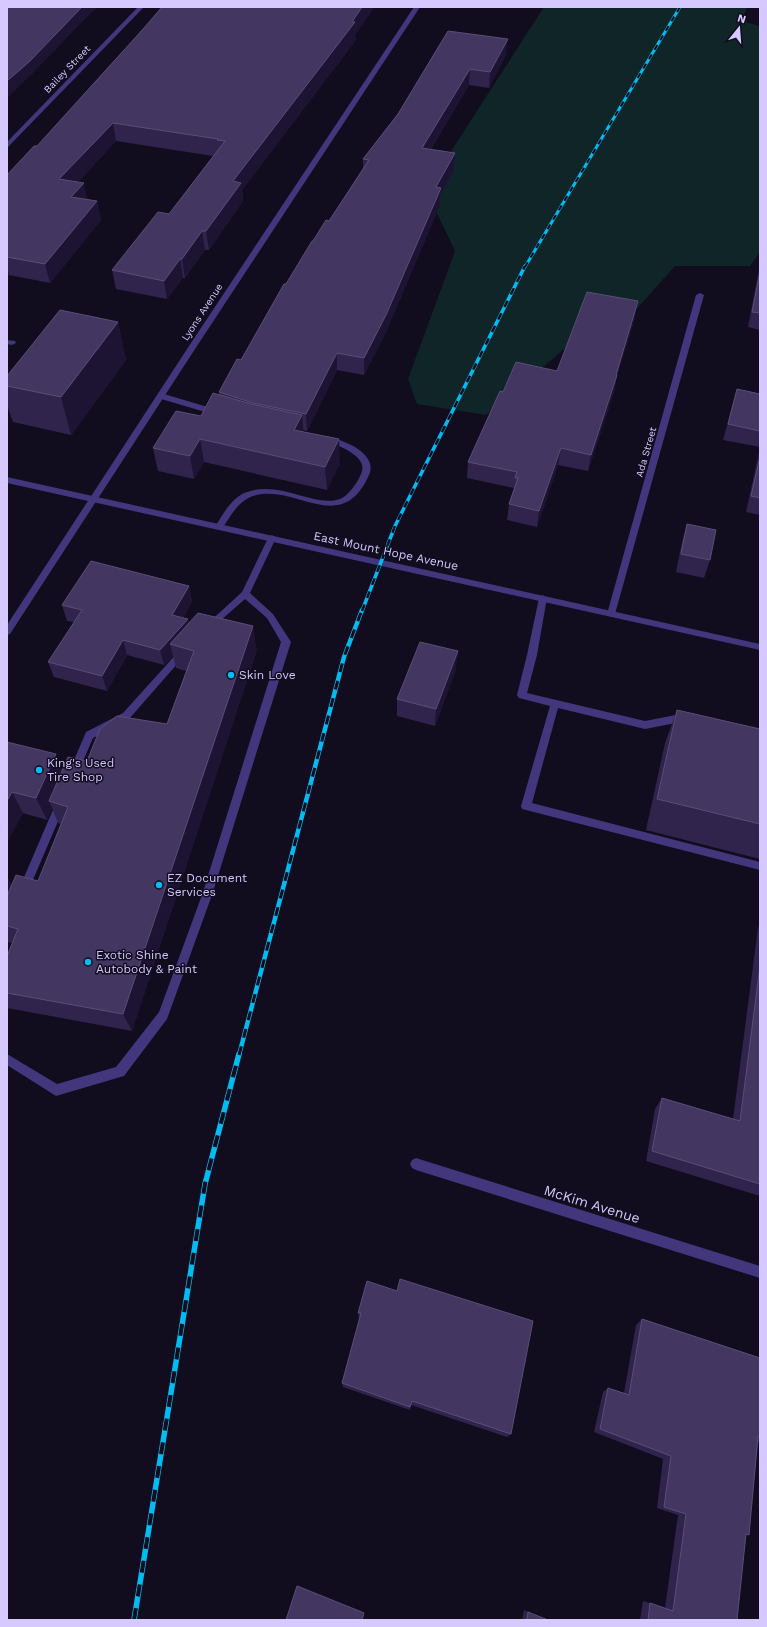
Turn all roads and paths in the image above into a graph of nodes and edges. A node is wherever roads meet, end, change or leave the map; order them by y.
1 (141, 7) edge
2 (417, 7) edge
3 (7, 137) edge
4 (14, 138) junction
5 (7, 146) edge
6 (700, 295) dead end
7 (161, 396) junction
8 (226, 415) edge
9 (317, 437) edge
10 (7, 480) edge
11 (93, 499) junction
12 (219, 527) junction
13 (272, 538) junction
14 (245, 594) junction
15 (543, 598) junction
16 (611, 614) junction
17 (204, 630) edge
18 (7, 632) edge
19 (188, 646) edge
20 (760, 646) edge
21 (555, 704) junction
22 (698, 715) edge
23 (69, 784) edge
24 (63, 798) edge
25 (760, 866) edge
26 (19, 899) edge
27 (7, 1059) edge
28 (416, 1164) dead end
29 (760, 1272) edge

1 - 4 street, Bailey Street
2 - 7 street, Lyons Avenue
3 - 4 street
4 - 5 street, Bailey Street
6 - 16 street, Ada Street
7 - 8 street
7 - 11 street, Lyons Avenue
9 - 12 street
10 - 11 street, East Mount Hope Avenue
11 - 12 street, East Mount Hope Avenue
11 - 18 street, Lyons Avenue
12 - 13 street, East Mount Hope Avenue
13 - 14 street
13 - 15 street, East Mount Hope Avenue
14 - 17 street
14 - 27 street
15 - 16 street, East Mount Hope Avenue
15 - 21 street
16 - 20 street, East Mount Hope Avenue
19 - 23 street
21 - 22 street
21 - 25 street
24 - 26 street
28 - 29 street, McKim Avenue

